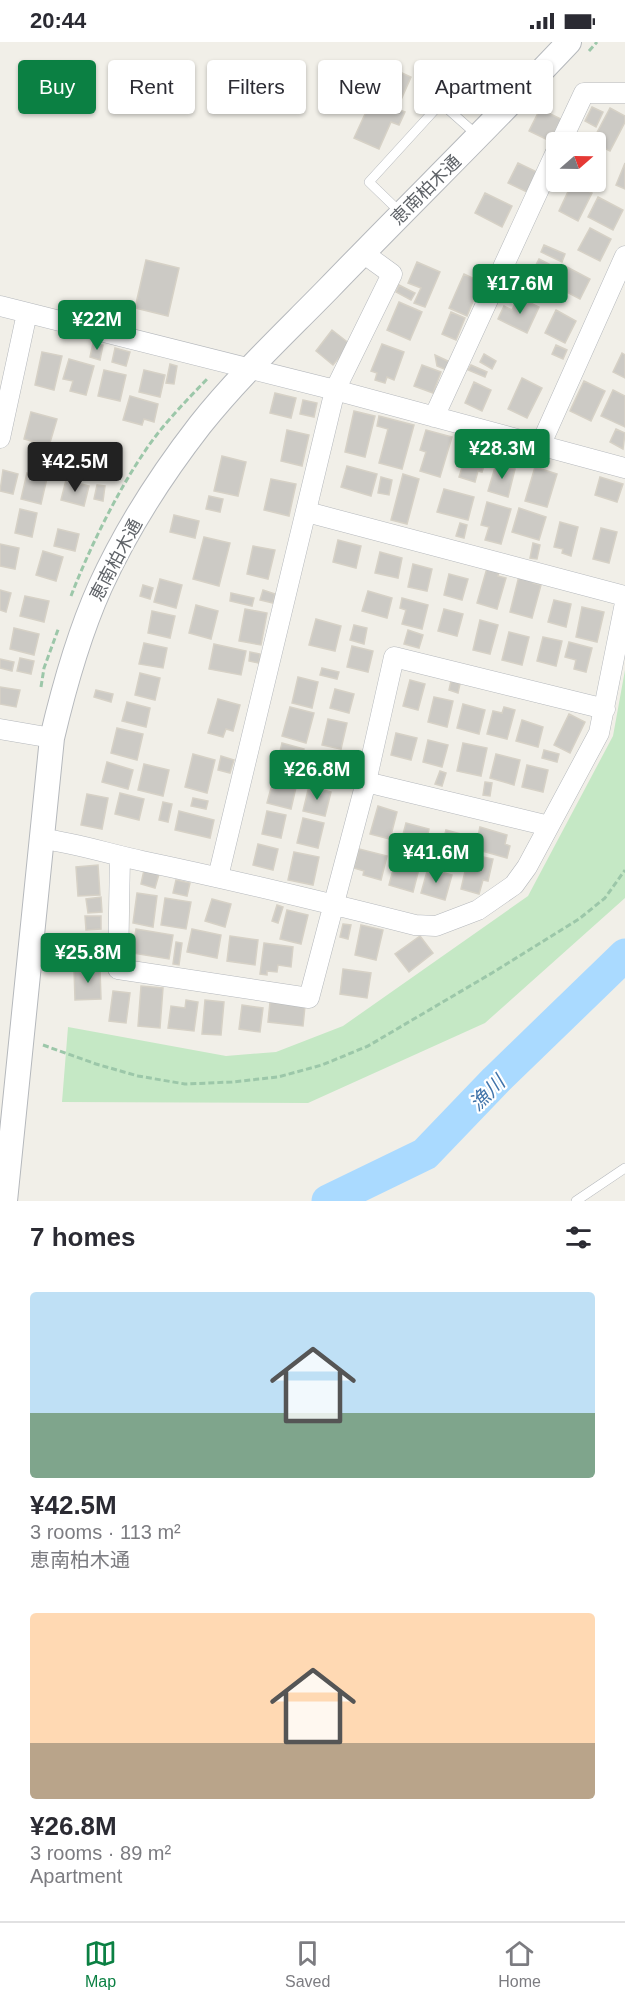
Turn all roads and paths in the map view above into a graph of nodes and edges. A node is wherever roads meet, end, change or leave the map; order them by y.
1 (597, 42) edge
2 (575, 50) edge
3 (625, 93) edge
4 (566, 132) edge
5 (479, 137) junction
6 (546, 174) edge
7 (402, 214) junction
8 (363, 253) junction
9 (625, 256) edge
10 (0, 306) edge
11 (27, 313) junction
12 (251, 369) junction
13 (335, 390) junction
14 (434, 417) junction
15 (0, 438) edge
16 (540, 446) junction
17 (625, 468) edge
18 (307, 512) junction
19 (625, 596) edge
20 (625, 603) edge
21 (605, 709) junction
22 (0, 729) edge
23 (51, 738) junction
24 (366, 782) junction
25 (549, 826) junction
26 (43, 839) junction
27 (120, 856) junction
28 (625, 870) edge
29 (218, 877) junction
30 (334, 905) junction
31 (38, 1044) dead end
32 (625, 1168) edge
33 (5, 1201) edge
34 (576, 1201) edge

1 - 2 path
2 - 5 street, 恵南柏木通
3 - 4 street
5 - 7 street, 恵南柏木通
5 - 7 lane
6 - 14 street
7 - 8 street, 恵南柏木通
8 - 12 street, 恵南柏木通
8 - 13 street
9 - 16 street
10 - 11 street
11 - 12 street
11 - 15 street
12 - 13 street
12 - 23 street, 恵南柏木通
13 - 14 street
13 - 18 street
14 - 16 street
16 - 17 street
18 - 19 street
18 - 29 street
20 - 21 street
21 - 24 street
21 - 25 street
22 - 23 street
23 - 26 street, 恵南柏木通
24 - 25 street
24 - 30 street
25 - 30 street
26 - 27 street
26 - 33 street, 恵南柏木通
27 - 29 street
27 - 30 street
28 - 31 path
29 - 30 street
32 - 34 lane

